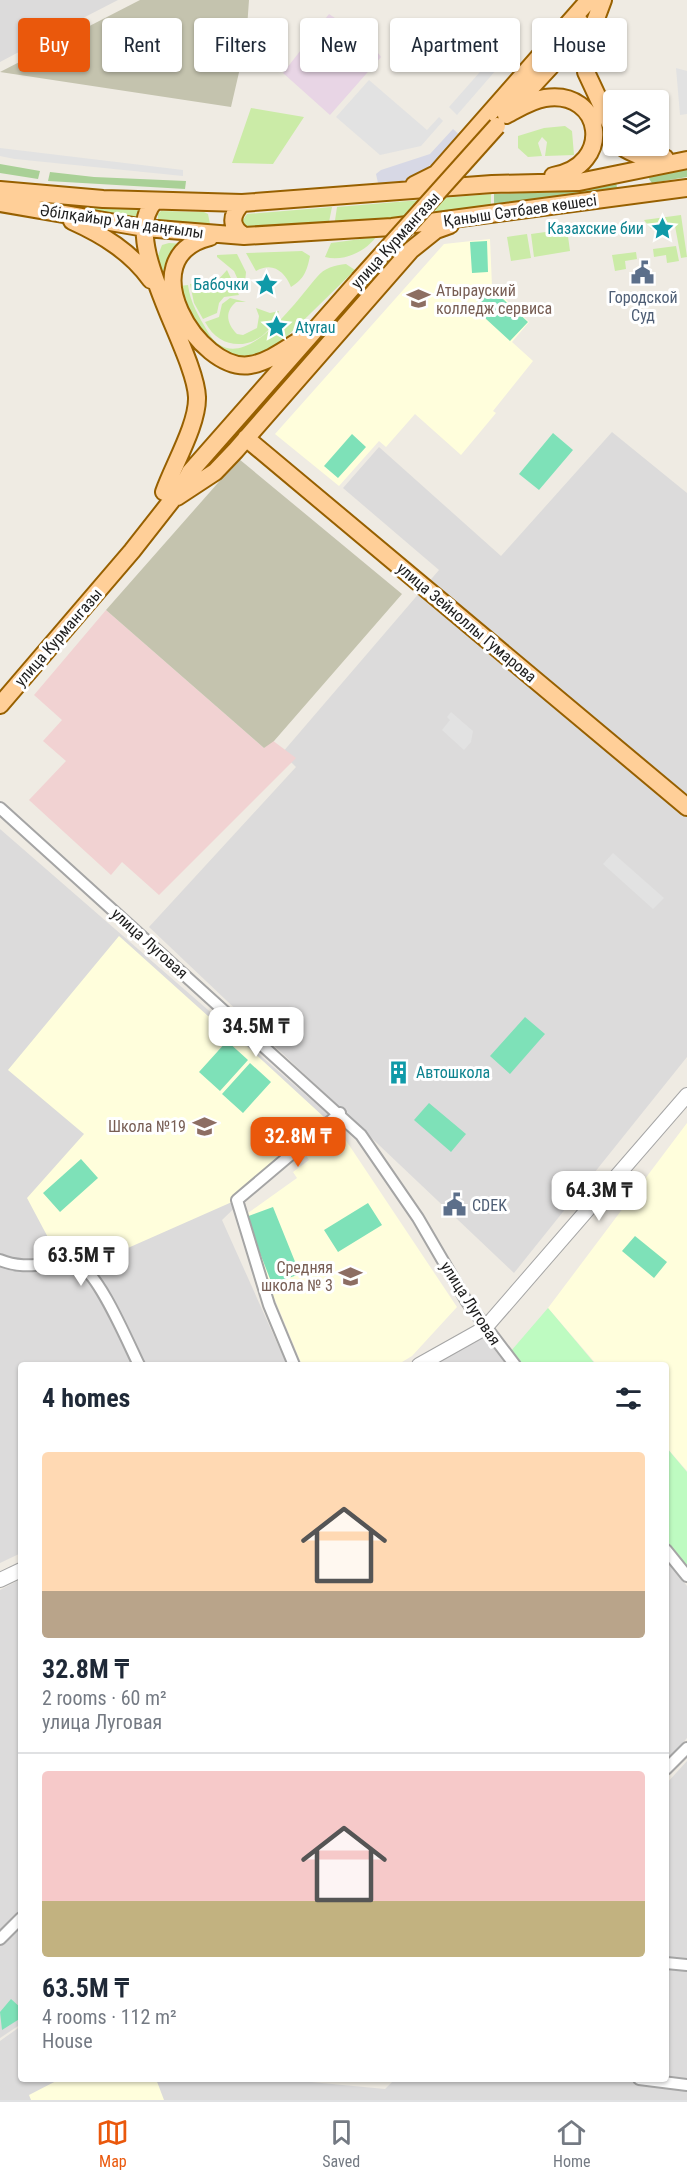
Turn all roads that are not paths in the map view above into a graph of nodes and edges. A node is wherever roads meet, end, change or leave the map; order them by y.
1 (590, 0) edge
2 (603, 0) edge
3 (603, 108) edge
4 (501, 120) junction
5 (638, 156) edge
6 (687, 159) edge
7 (649, 169) junction
8 (492, 184) junction
9 (687, 188) edge
10 (0, 190) edge
11 (400, 190) junction
12 (653, 192) junction
13 (155, 201) junction
14 (0, 203) edge
15 (242, 203) junction
16 (50, 210) junction
17 (467, 218) junction
18 (145, 228) junction
19 (217, 235) junction
20 (244, 236) junction
21 (158, 290) junction
22 (316, 330) junction
23 (246, 438) junction
24 (168, 497) junction
25 (6, 686) edge
26 (0, 705) edge
27 (687, 807) edge
28 (0, 808) edge
29 (687, 1095) edge
30 (340, 1113) junction
31 (0, 1260) edge
32 (485, 1329) junction
33 (138, 1362) edge
34 (293, 1362) edge
35 (424, 1362) edge
36 (512, 1362) edge
37 (669, 1554) edge
38 (18, 1572) edge
39 (687, 1576) edge
40 (0, 1581) edge
41 (685, 1752) edge
42 (669, 1767) edge
43 (18, 1921) edge
44 (0, 1939) edge
45 (669, 1963) edge
46 (687, 1965) edge
47 (663, 2082) edge
48 (687, 2085) edge

1 - 4 main road, улица Курмангазы
1 - 11 main road
2 - 3 main road
4 - 8 main road
4 - 22 main road, улица Курмангазы, bridge
5 - 6 main road
6 - 7 main road, Қаныш Сәтбаев көшесі
7 - 8 main road, Қаныш Сәтбаев көшесі
7 - 12 main road
8 - 11 main road, Қаныш Сәтбаев көшесі
9 - 12 main road, Қаныш Сәтбаев көшесі
10 - 13 main road, Әбілқайыр Хан даңғылы
11 - 15 main road, Қаныш Сәтбаев көшесі
12 - 17 main road, Қаныш Сәтбаев көшесі
13 - 15 main road, Әбілқайыр Хан даңғылы
13 - 18 main road
14 - 16 main road, Әбілқайыр Хан даңғылы
15 - 20 main road
16 - 18 main road, Әбілқайыр Хан даңғылы
16 - 21 main road
17 - 20 main road, Қаныш Сәтбаев көшесі
17 - 23 main road
18 - 19 main road, Әбілқайыр Хан даңғылы
18 - 21 main road
19 - 20 main road, Әбілқайыр Хан даңғылы
19 - 22 main road
21 - 24 main road
22 - 24 main road, улица Курмангазы
23 - 24 main road
23 - 27 main road, улица Зейноллы Гумарова
24 - 25 main road, улица Курмангазы
25 - 26 main road, улица Курмангазы
28 - 30 street, улица Луговая
29 - 32 street
30 - 32 street, улица Луговая
30 - 34 street
31 - 33 street
32 - 35 street
32 - 36 street, улица Луговая
37 - 39 street
38 - 40 street
41 - 42 street
43 - 44 street
45 - 46 street
47 - 48 street

